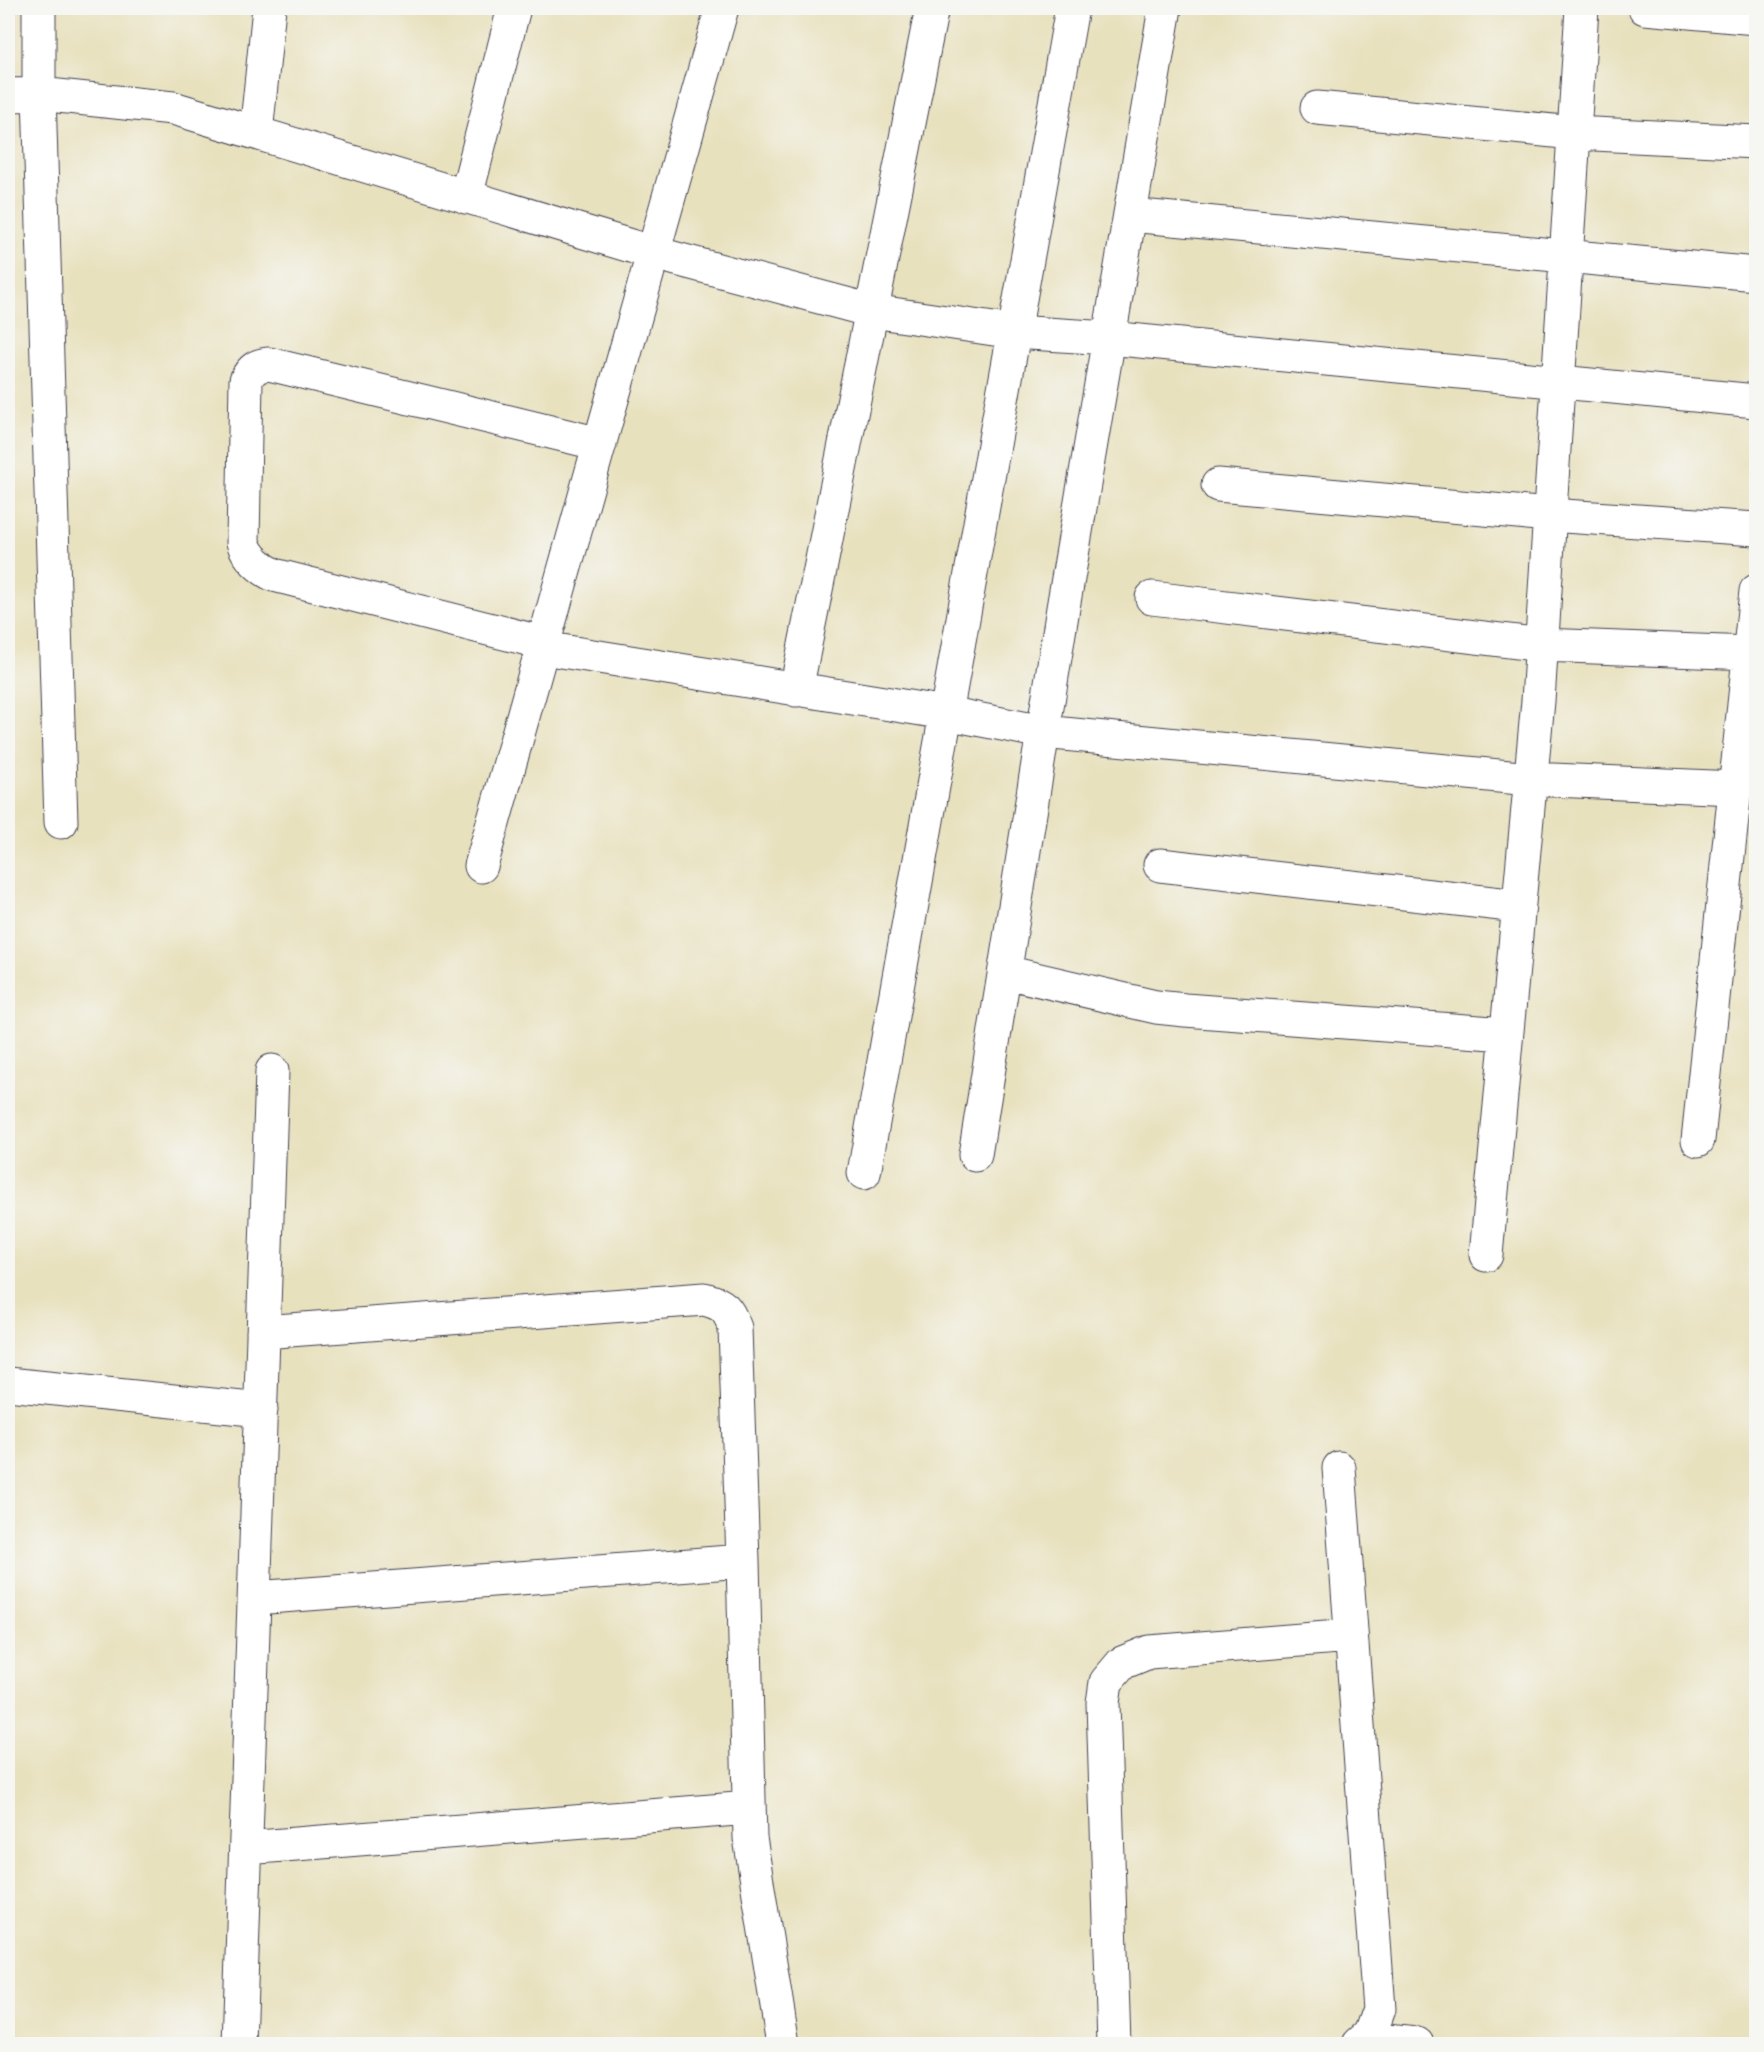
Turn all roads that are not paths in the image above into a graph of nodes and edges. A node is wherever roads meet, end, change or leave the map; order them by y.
1 (39, 8) edge
2 (269, 8) edge
3 (514, 8) edge
4 (722, 8) edge
5 (932, 8) edge
6 (1072, 8) edge
7 (1165, 8) edge
8 (1582, 8) edge
9 (1645, 8) edge
10 (1756, 18) edge
11 (23, 94) edge
12 (1317, 108) dead end
13 (256, 133) junction
14 (1574, 133) junction
15 (1756, 142) edge
16 (466, 196) junction
17 (1130, 214) junction
18 (654, 253) junction
19 (1566, 257) junction
20 (1756, 274) edge
21 (872, 311) junction
22 (1014, 332) junction
23 (1109, 338) junction
24 (1558, 382) junction
25 (1756, 401) edge
26 (600, 444) junction
27 (1218, 484) dead end
28 (1549, 515) junction
29 (1756, 529) edge
30 (1756, 591) edge
31 (1152, 598) dead end
32 (1542, 645) junction
33 (543, 646) junction
34 (1751, 670) edge
35 (796, 690) junction
36 (946, 713) junction
37 (1043, 732) junction
38 (1530, 779) junction
39 (1735, 788) junction
40 (1744, 821) edge
41 (61, 822) dead end
42 (1160, 865) dead end
43 (481, 866) dead end
44 (1518, 906) junction
45 (1005, 972) junction
46 (1506, 1034) junction
47 (272, 1071) dead end
48 (1698, 1140) dead end
49 (975, 1155) dead end
50 (864, 1173) dead end
51 (1486, 1255) dead end
52 (263, 1332) junction
53 (8, 1384) edge
54 (261, 1410) junction
55 (1339, 1468) dead end
56 (743, 1561) junction
57 (255, 1598) junction
58 (1351, 1636) junction
59 (749, 1809) junction
60 (246, 1848) junction
61 (1362, 2042) edge
62 (239, 2044) edge
63 (783, 2044) edge
64 (1114, 2044) edge
65 (1416, 2044) edge

1 - 11 street
2 - 13 street
3 - 16 street
4 - 18 street
5 - 21 street
6 - 22 street
7 - 17 street
8 - 14 street
9 - 10 street
11 - 13 street
11 - 41 street
12 - 14 street
13 - 16 street
14 - 15 street
14 - 19 street
16 - 18 street
17 - 19 street
17 - 23 street
18 - 21 street
18 - 26 street
19 - 20 street
19 - 24 street
21 - 22 street
21 - 35 street
22 - 23 street
22 - 36 street
23 - 24 street
23 - 37 street
24 - 25 street
24 - 28 street
26 - 33 street
26 - 33 street
27 - 28 street
28 - 29 street
28 - 32 street
30 - 34 street
31 - 32 street
32 - 34 street
32 - 38 street
33 - 35 street
33 - 43 street
34 - 39 street
35 - 36 street
36 - 37 street
36 - 50 street
37 - 38 street
37 - 45 street
38 - 39 street
38 - 44 street
39 - 40 street
40 - 48 street
42 - 44 street
44 - 46 street
45 - 46 street
45 - 49 street
46 - 51 street
47 - 52 street
52 - 54 street
52 - 56 street
53 - 54 street
54 - 57 street
55 - 58 street
56 - 57 street
56 - 59 street
57 - 60 street
58 - 61 street
58 - 64 street
59 - 60 street
59 - 63 street
60 - 62 street
61 - 65 street

